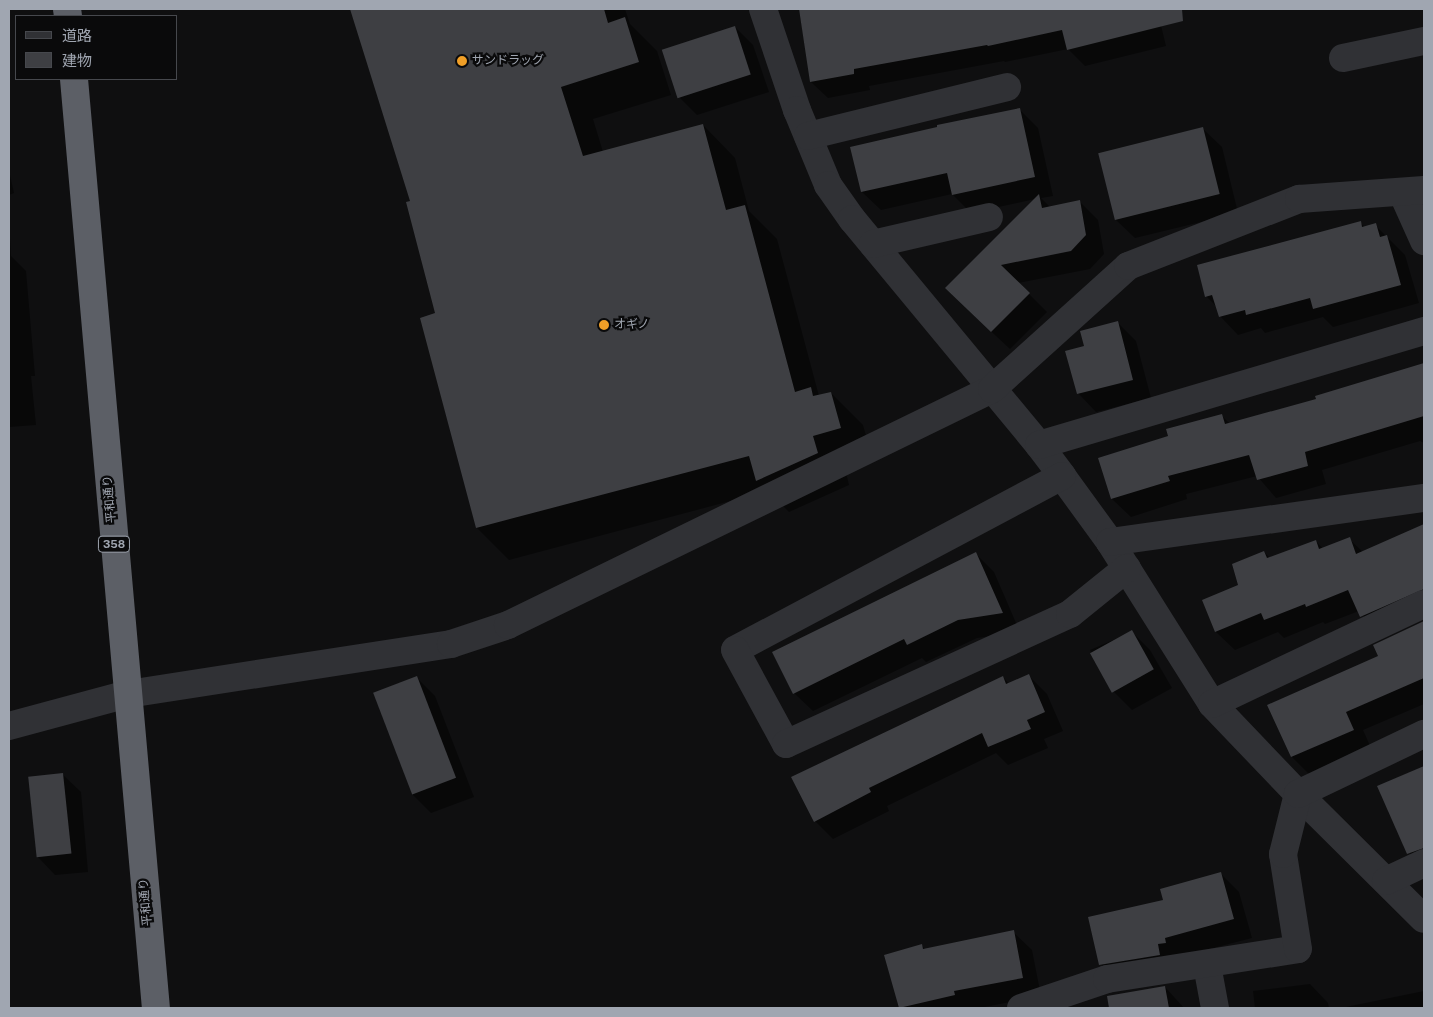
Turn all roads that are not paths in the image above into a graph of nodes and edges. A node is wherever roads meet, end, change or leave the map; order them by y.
1 (763, 9) edge
2 (1424, 41) edge
3 (1343, 58) dead end
4 (74, 80) edge
5 (1007, 87) dead end
6 (808, 136) junction
7 (1413, 191) edge
8 (989, 217) dead end
9 (1424, 241) edge
10 (873, 244) junction
11 (1424, 331) edge
12 (992, 390) junction
13 (1039, 445) junction
14 (1062, 476) junction
15 (1424, 498) edge
16 (1110, 542) junction
17 (1127, 568) junction
18 (1424, 604) edge
19 (128, 694) junction
20 (1212, 704) junction
21 (9, 726) edge
22 (1424, 734) edge
23 (1298, 794) junction
24 (1424, 863) edge
25 (1386, 881) junction
26 (1424, 919) edge
27 (1207, 965) junction
28 (156, 1008) edge
29 (1021, 1008) edge
30 (1214, 1008) edge

1 - 6 street
2 - 3 street
4 - 19 highway, 平和通り / 358
5 - 6 street
6 - 10 street
7 - 9 street
7 - 12 street
8 - 10 street
10 - 12 street
11 - 13 street
12 - 13 street
12 - 19 street
13 - 14 street
14 - 16 street
14 - 17 street
15 - 16 street
16 - 17 street
17 - 20 street
18 - 20 street
19 - 21 street
19 - 28 highway, 平和通り / 358
20 - 23 street
22 - 23 street
23 - 25 street
23 - 27 street
24 - 25 street
25 - 26 street
27 - 29 street
27 - 30 street

